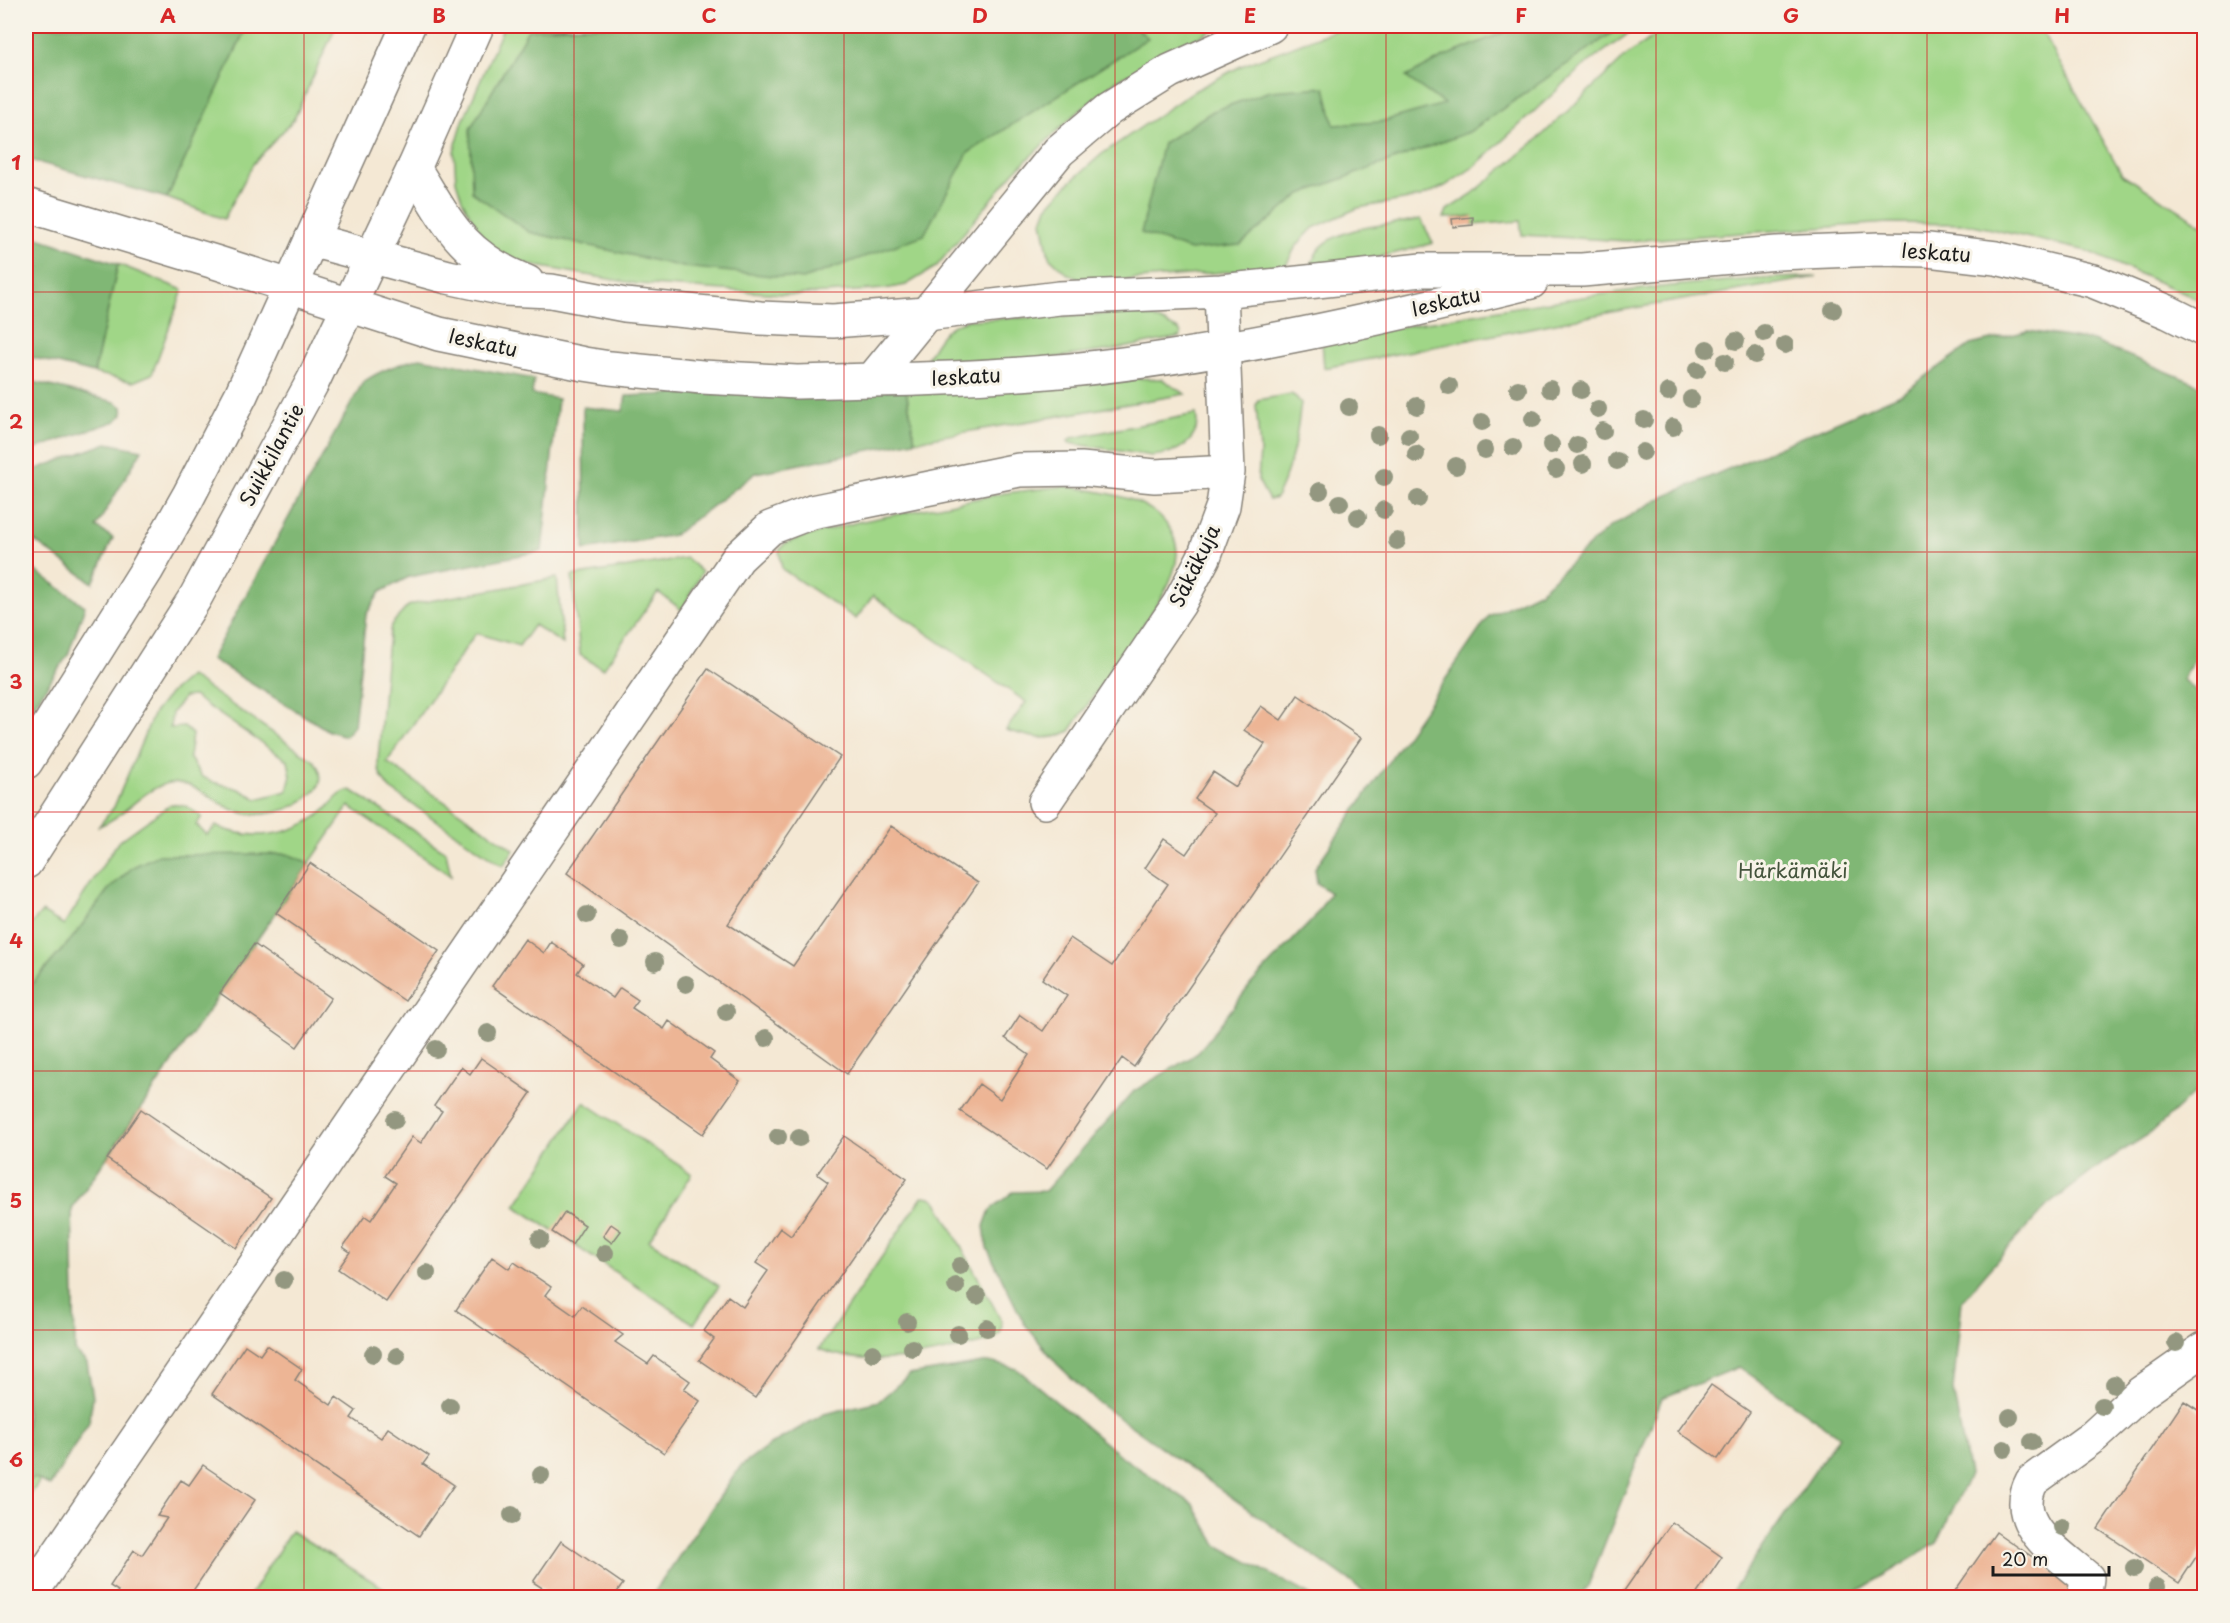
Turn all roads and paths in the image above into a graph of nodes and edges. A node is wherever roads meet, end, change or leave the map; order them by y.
1 (408, 26) edge
2 (477, 26) edge
3 (1270, 26) edge
4 (414, 168) junction
5 (26, 205) edge
6 (311, 240) junction
7 (371, 256) junction
8 (1582, 270) junction
9 (291, 286) junction
10 (552, 291) junction
11 (1221, 291) junction
12 (348, 305) junction
13 (926, 314) junction
14 (2205, 330) edge
15 (1224, 348) junction
16 (872, 380) junction
17 (1228, 472) junction
18 (26, 762) edge
19 (1045, 802) dead end
20 (26, 862) edge
21 (2205, 1349) edge
22 (2085, 1593) dead end
23 (28, 1598) edge

1 - 6 street
2 - 4 street, Suikkilantie
3 - 13 street
4 - 7 street, Suikkilantie
4 - 10 street, Ieskatu
5 - 9 street, Ieskatu
6 - 7 street, Ieskatu
6 - 9 street
7 - 10 street, Ieskatu
7 - 12 street, Suikkilantie
8 - 11 street, Ieskatu
8 - 14 street, Ieskatu
8 - 15 street, Ieskatu
9 - 12 street, Ieskatu
9 - 18 street
10 - 13 street, Ieskatu
11 - 13 street, Ieskatu
11 - 15 street, Säkäkuja
12 - 16 street, Ieskatu
12 - 20 street, Suikkilantie
13 - 16 street
15 - 16 street, Ieskatu
15 - 17 street, Säkäkuja
17 - 19 street, Säkäkuja
17 - 23 street
21 - 22 street

